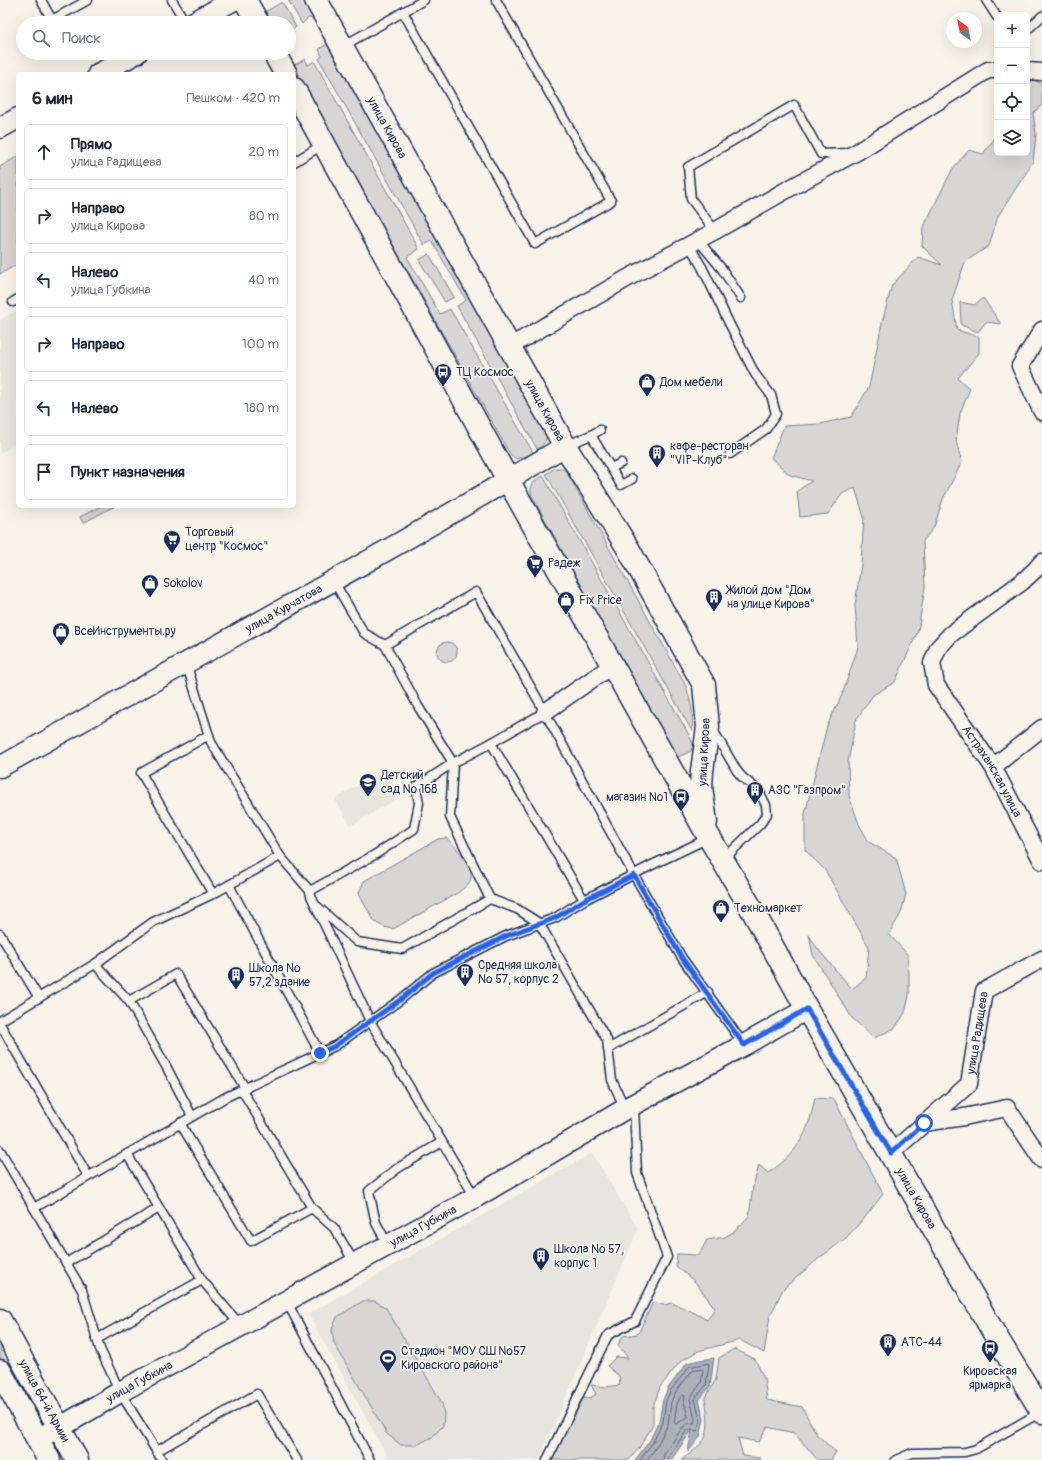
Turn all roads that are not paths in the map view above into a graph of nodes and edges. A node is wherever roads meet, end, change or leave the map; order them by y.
1 (40, 0) edge
2 (88, 0) edge
3 (172, 0) edge
4 (234, 0) edge
5 (245, 0) edge
6 (316, 0) edge
7 (424, 0) edge
8 (986, 0) edge
9 (500, 1) edge
10 (402, 12) junction
11 (994, 12) edge
12 (50, 16) edge
13 (59, 16) edge
14 (182, 16) edge
15 (205, 16) edge
16 (254, 16) edge
17 (1042, 16) edge
18 (1030, 27) edge
19 (341, 47) junction
20 (124, 60) edge
21 (278, 60) edge
22 (994, 67) edge
23 (102, 72) edge
24 (285, 72) edge
25 (1030, 72) edge
26 (1042, 72) edge
27 (296, 93) edge
28 (16, 119) edge
29 (0, 128) edge
30 (324, 144) junction
31 (857, 152) junction
32 (296, 161) edge
33 (715, 231) junction
34 (693, 242) junction
35 (741, 298) dead end
36 (1042, 330) edge
37 (509, 347) junction
38 (1042, 412) edge
39 (600, 430) dead end
40 (591, 435) junction
41 (565, 446) junction
42 (610, 447) dead end
43 (602, 452) junction
44 (730, 454) dead end
45 (620, 463) dead end
46 (611, 468) junction
47 (632, 479) dead end
48 (508, 480) junction
49 (1040, 569) edge
50 (333, 580) junction
51 (385, 644) junction
52 (186, 662) junction
53 (613, 665) junction
54 (545, 712) junction
55 (707, 720) junction
56 (1042, 728) edge
57 (209, 735) junction
58 (491, 743) junction
59 (453, 763) junction
60 (993, 767) junction
61 (0, 768) edge
62 (709, 837) junction
63 (280, 856) junction
64 (1042, 861) edge
65 (724, 862) junction
66 (634, 875) junction
67 (229, 884) junction
68 (310, 891) junction
69 (213, 894) junction
70 (490, 899) junction
71 (584, 900) junction
72 (316, 906) junction
73 (539, 923) junction
74 (0, 934) edge
75 (1042, 959) edge
76 (95, 964) junction
77 (708, 992) junction
78 (39, 998) junction
79 (128, 1001) junction
80 (807, 1009) junction
81 (370, 1021) junction
82 (0, 1022) edge
83 (744, 1045) junction
84 (608, 1049) junction
85 (320, 1053) junction
86 (243, 1089) junction
87 (629, 1107) junction
88 (192, 1116) junction
89 (180, 1123) junction
90 (924, 1123) junction
91 (442, 1142) junction
92 (0, 1150) edge
93 (891, 1153) junction
94 (127, 1154) junction
95 (1042, 1160) edge
96 (88, 1176) junction
97 (476, 1197) junction
98 (34, 1208) junction
99 (159, 1208) junction
100 (312, 1208) junction
101 (388, 1246) junction
102 (66, 1262) junction
103 (356, 1264) junction
104 (202, 1280) junction
105 (287, 1302) junction
106 (0, 1320) edge
107 (242, 1327) junction
108 (97, 1339) junction
109 (0, 1371) edge
110 (120, 1392) junction
111 (1042, 1412) edge
112 (59, 1428) junction
113 (38, 1438) junction
114 (157, 1451) junction
115 (964, 1456) edge
116 (50, 1460) edge
117 (77, 1460) edge
118 (162, 1460) edge
119 (297, 1460) edge
120 (370, 1460) edge
121 (546, 1460) edge
122 (896, 1460) edge

1 - 12 lane
2 - 13 lane
3 - 14 lane
4 - 15 street
5 - 16 main road
6 - 19 main road, улица Кирова
7 - 10 lane
8 - 11 lane
9 - 10 lane
10 - 19 lane
17 - 18 lane
19 - 37 main road, улица Кирова
20 - 23 street
21 - 24 main road
22 - 31 street
25 - 26 street
27 - 30 main road, улица Кирова
28 - 29 street
30 - 32 lane
30 - 48 main road, улица Кирова
31 - 33 street
31 - 33 lane
33 - 34 street
34 - 35 lane
34 - 37 street
34 - 44 lane
36 - 38 street
37 - 41 main road, улица Кирова
39 - 40 lane
40 - 41 lane
40 - 43 lane
41 - 48 street, улица Курчатова
41 - 55 main road, улица Кирова
42 - 43 lane
43 - 46 lane
45 - 46 lane
46 - 47 lane
48 - 50 street, улица Курчатова
48 - 53 main road, улица Кирова
49 - 60 street, Астраханская улица
50 - 51 lane
50 - 52 street, улица Курчатова
51 - 54 lane
51 - 59 lane
52 - 57 lane
52 - 61 street, улица Курчатова
53 - 54 street
53 - 62 main road, улица Кирова
54 - 58 lane
54 - 66 lane
55 - 62 main road, улица Кирова
55 - 65 lane
56 - 60 street
57 - 63 lane
57 - 69 lane
58 - 59 lane
58 - 71 lane
59 - 68 lane
59 - 70 lane
60 - 64 street, Астраханская улица
62 - 65 main road, улица Кирова
62 - 66 lane
63 - 67 lane
63 - 68 lane
65 - 80 main road, улица Кирова
66 - 71 lane
66 - 77 lane
67 - 69 lane
67 - 85 lane
68 - 72 lane
69 - 76 lane
70 - 72 lane
70 - 73 lane
71 - 73 lane
72 - 81 lane
73 - 81 lane
73 - 84 lane
74 - 78 lane
75 - 90 street, улица Радищева
76 - 78 lane
76 - 79 lane
77 - 83 lane
77 - 84 lane
78 - 82 lane
79 - 86 lane
79 - 88 lane
80 - 83 street, улица Губкина
80 - 93 main road, улица Кирова
81 - 85 lane
81 - 91 lane
82 - 96 lane
83 - 87 street, улица Губкина
84 - 87 lane
85 - 86 lane
86 - 88 lane
86 - 100 lane
87 - 97 street, улица Губкина
87 - 121 lane
88 - 89 lane
89 - 94 lane
89 - 100 lane
90 - 93 street, улица Радищева
90 - 95 street
91 - 97 lane
91 - 101 lane
92 - 98 lane
93 - 111 main road, улица Кирова
94 - 96 lane
94 - 99 lane
96 - 98 lane
97 - 101 street, улица Губкина
98 - 102 lane
99 - 102 lane
99 - 104 lane
100 - 103 lane
101 - 103 street, улица Губкина
102 - 108 lane
103 - 105 street, улица Губкина
104 - 107 lane
104 - 108 lane
105 - 107 street, улица Губкина
105 - 120 lane
106 - 112 main road, улица 64-й Армии
107 - 110 street, улица Губкина
108 - 110 lane
109 - 113 main road, улица 64-й Армии
110 - 112 street, улица Губкина
110 - 114 lane
111 - 115 lane
112 - 113 street, улица Губкина
112 - 117 main road, улица 64-й Армии
113 - 116 main road, улица 64-й Армии
114 - 118 lane
114 - 119 lane
115 - 122 lane

